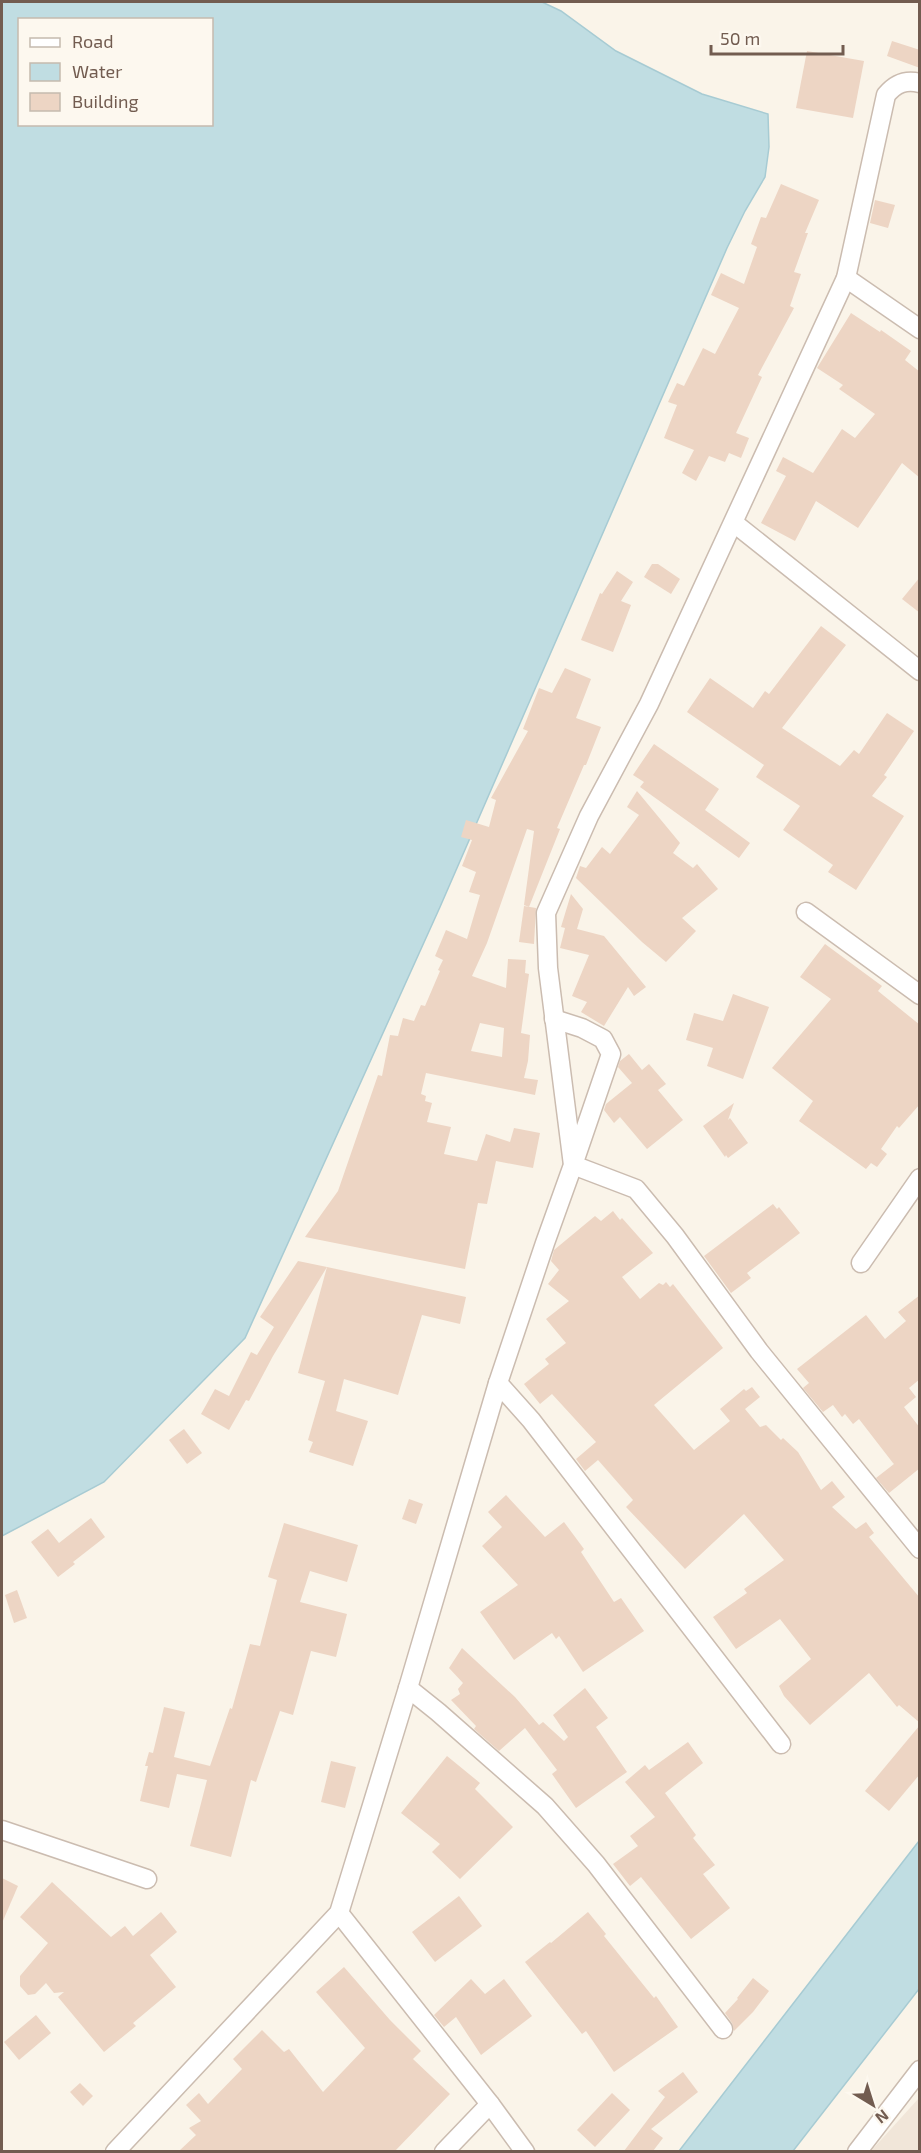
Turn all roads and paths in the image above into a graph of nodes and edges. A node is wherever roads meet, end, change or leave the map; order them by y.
1 (920, 83) edge
2 (846, 278) junction
3 (920, 328) edge
4 (734, 523) junction
5 (920, 671) edge
6 (806, 912) dead end
7 (920, 995) edge
8 (554, 1018) junction
9 (573, 1166) junction
10 (920, 1178) edge
11 (861, 1263) dead end
12 (498, 1383) junction
13 (920, 1550) edge
14 (408, 1688) junction
15 (781, 1744) dead end
16 (2, 1830) edge
17 (147, 1879) dead end
18 (339, 1913) junction
19 (723, 2029) dead end
20 (920, 2070) edge
21 (490, 2104) junction
22 (115, 2151) edge
23 (444, 2151) edge
24 (525, 2151) edge
25 (857, 2151) edge

1 - 2 street
2 - 3 street
2 - 4 street
4 - 5 street
4 - 8 street
6 - 7 street
8 - 9 street
8 - 9 street
9 - 12 street
9 - 13 street
10 - 11 street
12 - 14 street
12 - 15 street
14 - 18 street
14 - 19 street
16 - 17 street
18 - 21 street
18 - 22 street
20 - 25 street
21 - 23 street
21 - 24 street

